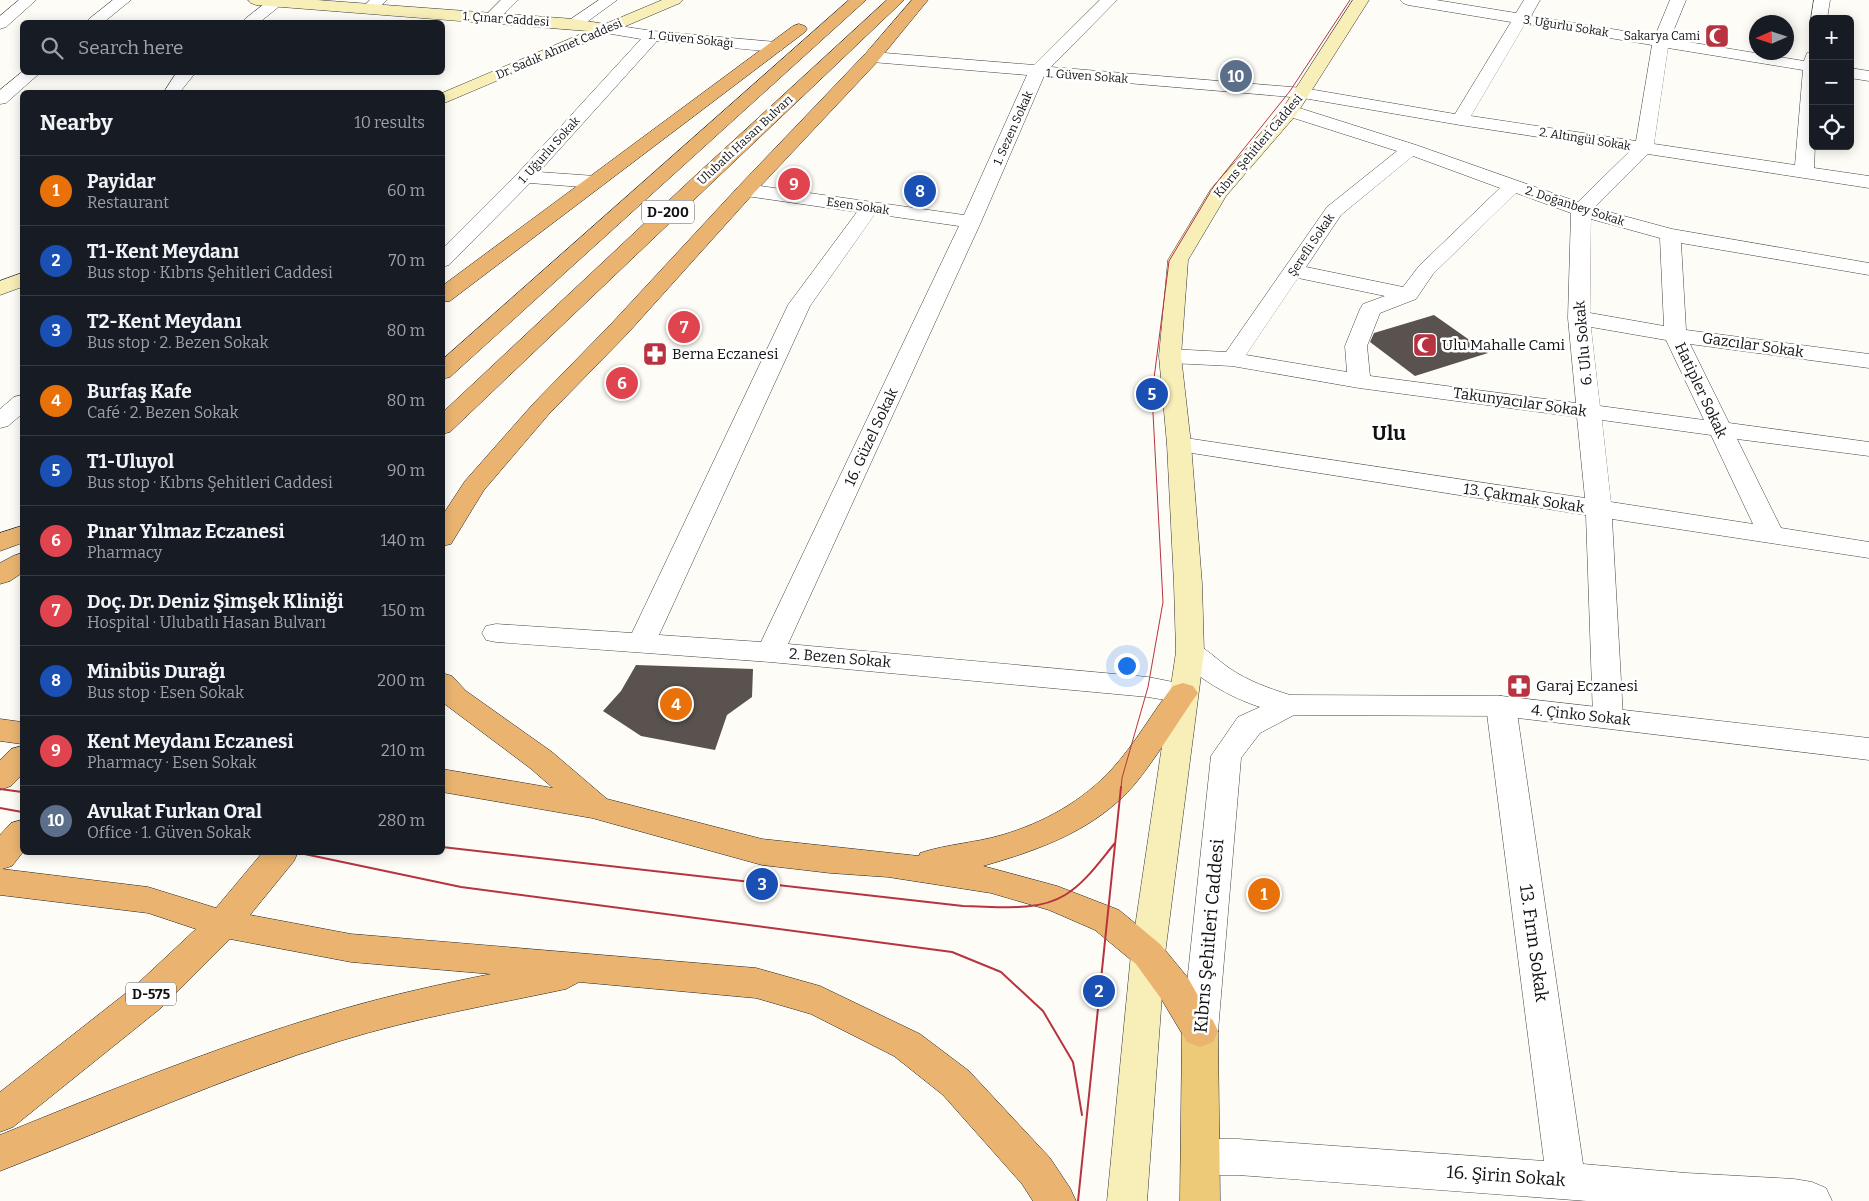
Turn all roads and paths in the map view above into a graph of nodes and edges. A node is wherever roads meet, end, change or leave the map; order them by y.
1 (28, 0) edge
2 (123, 0) edge
3 (256, 0) edge
4 (510, 0) edge
5 (609, 0) edge
6 (675, 0) edge
7 (835, 0) edge
8 (858, 0) edge
9 (896, 0) edge
10 (920, 0) edge
11 (1108, 0) edge
12 (1361, 0) edge
13 (1408, 0) edge
14 (1532, 0) edge
15 (1678, 0) edge
16 (1822, 0) edge
17 (278, 1) edge
18 (374, 4) edge
19 (1820, 15) edge
20 (491, 18) junction
21 (1522, 18) junction
22 (98, 20) edge
23 (254, 20) edge
24 (0, 24) edge
25 (574, 24) junction
26 (606, 29) junction
27 (653, 36) junction
28 (1661, 42) junction
29 (776, 48) junction
30 (872, 57) junction
31 (1809, 63) edge
32 (1037, 72) junction
33 (1854, 74) edge
34 (29, 75) edge
35 (184, 75) edge
36 (1869, 76) edge
37 (173, 90) edge
38 (1303, 93) junction
39 (445, 98) edge
40 (0, 99) edge
41 (1809, 104) edge
42 (1290, 111) junction
43 (1460, 120) junction
44 (1644, 148) junction
45 (1410, 149) junction
46 (1804, 172) junction
47 (525, 178) junction
48 (595, 182) junction
49 (1869, 182) edge
50 (1513, 186) junction
51 (746, 190) junction
52 (870, 208) junction
53 (1581, 210) junction
54 (971, 222) junction
55 (1670, 235) junction
56 (445, 258) edge
57 (1869, 269) edge
58 (1293, 271) junction
59 (20, 280) edge
60 (0, 289) edge
61 (445, 294) edge
62 (1408, 294) junction
63 (1579, 318) junction
64 (1675, 335) junction
65 (1170, 356) junction
66 (1232, 359) junction
67 (1869, 361) edge
68 (445, 369) edge
69 (1359, 380) junction
70 (20, 404) edge
71 (1589, 411) junction
72 (0, 421) edge
73 (445, 424) edge
74 (1719, 429) junction
75 (1179, 444) junction
76 (1869, 449) edge
77 (1599, 509) junction
78 (445, 533) edge
79 (20, 535) edge
80 (1771, 535) junction
81 (0, 543) edge
82 (1869, 550) edge
83 (20, 556) edge
84 (0, 563) edge
85 (20, 563) edge
86 (0, 575) edge
87 (496, 633) dead end
88 (641, 643) junction
89 (770, 652) junction
90 (1190, 652) junction
91 (445, 686) edge
92 (1183, 693) junction
93 (1290, 705) junction
94 (1501, 706) junction
95 (1608, 717) junction
96 (0, 730) edge
97 (20, 732) edge
98 (1869, 749) edge
99 (20, 759) edge
100 (0, 778) edge
101 (445, 781) edge
102 (597, 808) junction
103 (20, 834) edge
104 (280, 855) edge
105 (0, 857) edge
106 (888, 864) junction
107 (0, 882) edge
108 (223, 924) junction
109 (1148, 954) junction
110 (592, 968) junction
111 (1200, 1031) junction
112 (0, 1115) edge
113 (0, 1152) edge
114 (1200, 1157) junction
115 (1566, 1180) junction
116 (1056, 1201) edge
117 (1127, 1201) edge
118 (1200, 1201) edge
119 (1812, 1201) edge

1 - 24 street
2 - 22 street
3 - 17 main road, 1. Çınar Caddesi
4 - 20 street
5 - 25 street
6 - 26 main road, Dr. Sadık Ahmet Caddesi
7 - 29 highway
8 - 68 highway, Ulubatlı Hasan Bulvarı / D-200
9 - 73 highway, Ulubatlı Hasan Bulvarı / D-200
10 - 30 highway
11 - 32 street, 1. Sezen Sokak
12 - 38 main road, Kıbrıs Şehitleri Caddesi
13 - 21 street, 3. Uğurlu Sokak
14 - 21 street
15 - 28 street
16 - 19 street
17 - 18 main road, 1. Çınar Caddesi
17 - 23 street
18 - 20 main road, 1. Çınar Caddesi
20 - 25 main road, 1. Çınar Caddesi
21 - 28 street, 3. Uğurlu Sokak
21 - 43 street
25 - 26 main road, 1. Çınar Caddesi
26 - 27 street, 1. Güven Sokağı
26 - 39 main road, Dr. Sadık Ahmet Caddesi
27 - 29 street, 1. Güven Sokağı
27 - 47 street, 1. Uğurlu Sokak
28 - 31 street, 3. Uğurlu Sokak
28 - 44 street
29 - 48 highway
30 - 32 street, 1. Güven Sokak
30 - 51 highway
32 - 38 street, 1. Güven Sokak
32 - 54 street, 1. Sezen Sokak
33 - 36 street
34 - 40 street
35 - 37 street
38 - 42 main road, Kıbrıs Şehitleri Caddesi
38 - 43 street, 2. Altıngül Sokak
41 - 46 street
42 - 45 street, 2. Doğanbey Sokak
42 - 65 main road, Kıbrıs Şehitleri Caddesi
43 - 44 street, 2. Altıngül Sokak
44 - 46 street, 2. Altıngül Sokak
44 - 53 street
45 - 50 street, 2. Doğanbey Sokak
45 - 58 street, Şerefli Sokak
46 - 49 street, 2. Altıngül Sokak
47 - 48 street
47 - 56 street, 1. Uğurlu Sokak
48 - 61 highway
50 - 53 street, 2. Doğanbey Sokak
50 - 62 street
51 - 52 street, Esen Sokak
51 - 78 highway
52 - 54 street, Esen Sokak
52 - 88 street
53 - 55 street, 2. Doğanbey Sokak
53 - 63 street, 6. Ulu Sokak
54 - 89 street, 16. Güzel Sokak
55 - 57 street, 2. Doğanbey Sokak
55 - 64 street, Hatipler Sokak
58 - 62 street
58 - 66 street, Şerefli Sokak
59 - 60 main road
62 - 69 street
63 - 64 street, Gazcılar Sokak
63 - 71 street, 6. Ulu Sokak
64 - 67 street, Gazcılar Sokak
64 - 74 street, Hatipler Sokak
65 - 66 street, Takunyacılar Sokak
65 - 75 main road, Kıbrıs Şehitleri Caddesi
66 - 69 street, Takunyacılar Sokak
69 - 71 street, Takunyacılar Sokak
70 - 72 street
71 - 74 street, Takunyacılar Sokak
71 - 77 street, 6. Ulu Sokak
74 - 76 street, Takunyacılar Sokak
74 - 80 street, Hatipler Sokak
75 - 77 street, 13. Çakmak Sokak
75 - 90 main road, Kıbrıs Şehitleri Caddesi
77 - 80 street, 13. Çakmak Sokak
77 - 95 street, 6. Ulu Sokak
79 - 81 highway
80 - 82 street, 13. Çakmak Sokak
83 - 84 highway
85 - 86 highway
87 - 88 street, 2. Bezen Sokak
88 - 89 street, 2. Bezen Sokak
89 - 92 street, 2. Bezen Sokak
90 - 92 main road, Kıbrıs Şehitleri Caddesi
90 - 93 street
91 - 102 highway
92 - 106 highway
92 - 109 main road, Kıbrıs Şehitleri Caddesi
93 - 94 street, 4. Çinko Sokak
93 - 111 street, Kıbrıs Şehitleri Caddesi
94 - 95 street, 4. Çinko Sokak
94 - 115 street, 13. Fırın Sokak
95 - 98 street, 4. Çinko Sokak
96 - 97 highway
99 - 100 highway
101 - 102 highway
102 - 106 highway
103 - 105 highway
104 - 108 highway, D-575
106 - 109 highway
107 - 108 highway
108 - 110 highway
108 - 112 highway, D-575
109 - 111 highway
109 - 117 main road, Kıbrıs Şehitleri Caddesi
110 - 113 highway
110 - 116 highway
111 - 114 main road, Kıbrıs Şehitleri Caddesi
114 - 115 street, 16. Şirin Sokak
114 - 118 main road, Kıbrıs Şehitleri Caddesi
115 - 119 street, 16. Şirin Sokak

